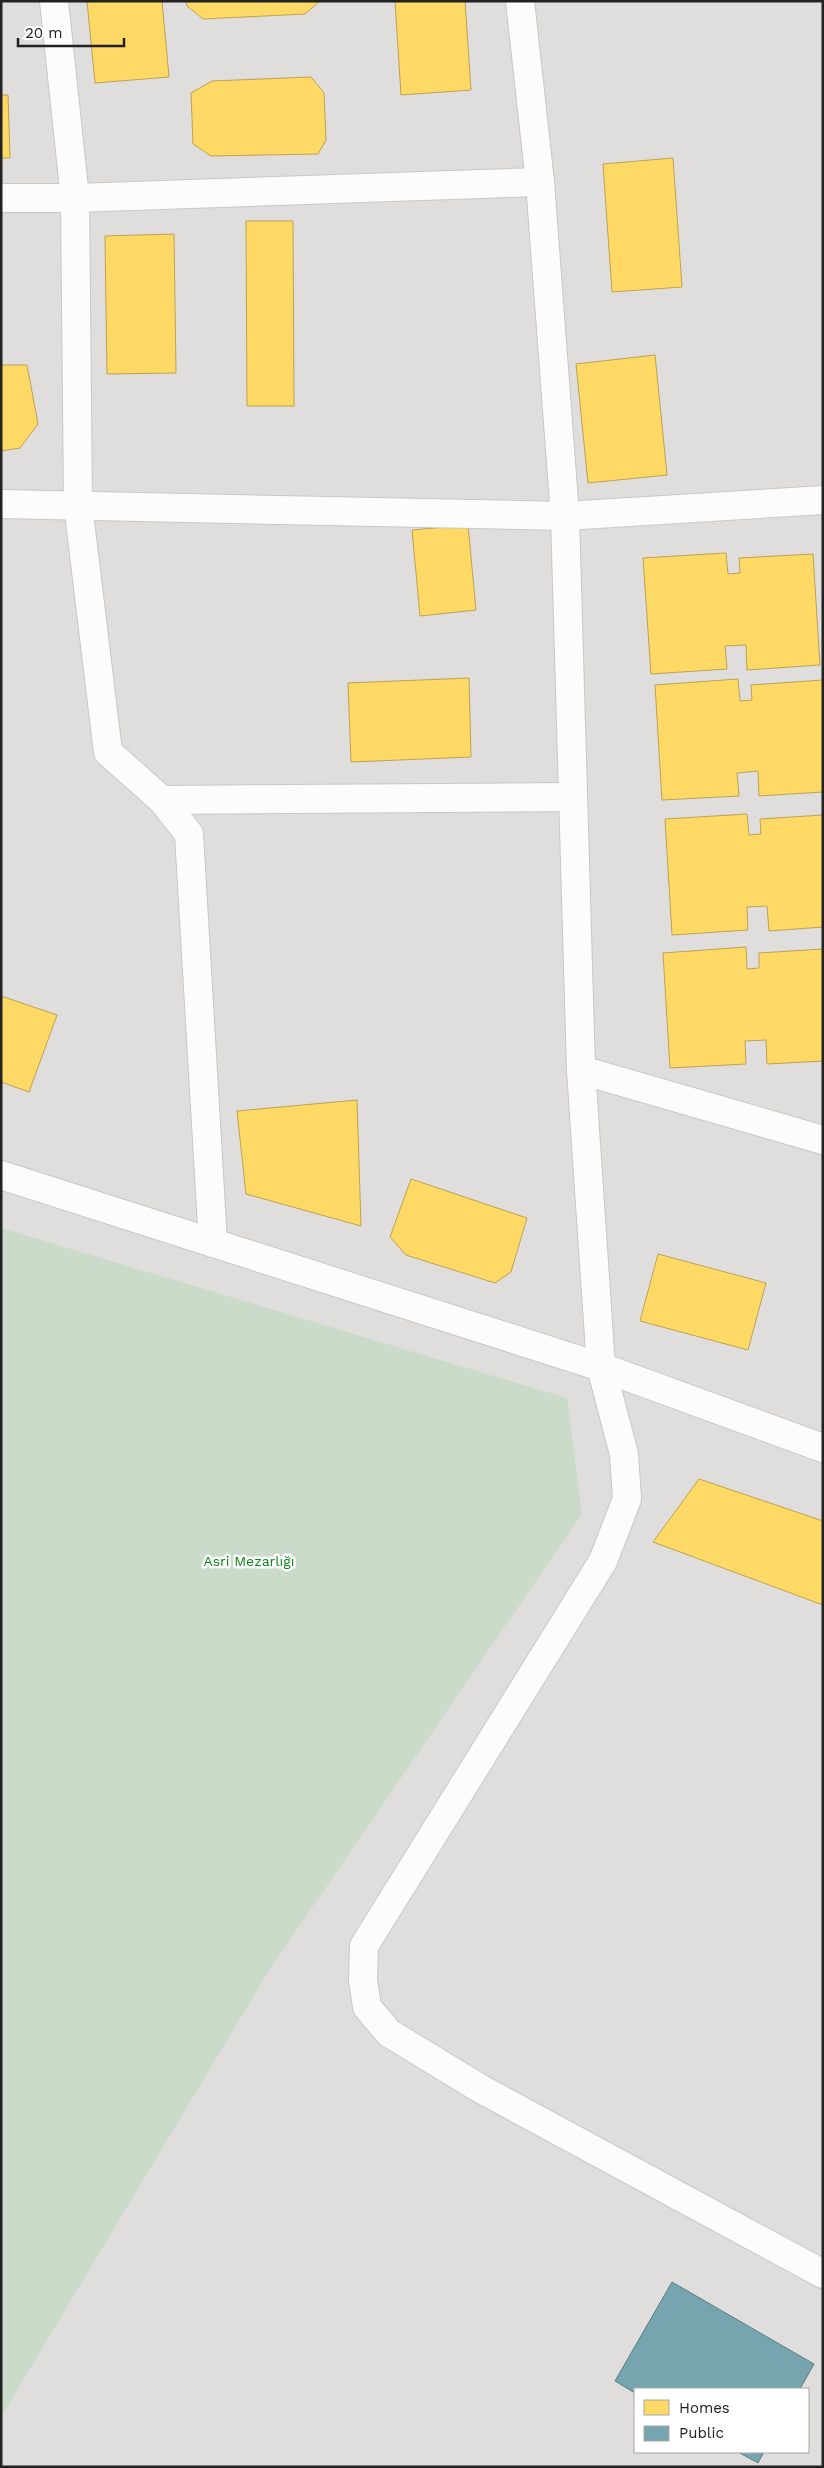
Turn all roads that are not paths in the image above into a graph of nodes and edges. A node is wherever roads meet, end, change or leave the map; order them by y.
1 (54, 1) edge
2 (520, 1) edge
3 (540, 182) junction
4 (1, 198) edge
5 (75, 198) junction
6 (823, 500) edge
7 (1, 504) edge
8 (78, 505) junction
9 (565, 516) junction
10 (573, 797) junction
11 (162, 800) junction
12 (581, 1070) junction
13 (823, 1140) edge
14 (1, 1175) edge
15 (213, 1243) junction
16 (601, 1367) junction
17 (823, 1448) edge
18 (823, 2274) edge

1 - 5 street
2 - 3 street
3 - 5 street
3 - 9 street
4 - 5 street
5 - 8 street
6 - 9 street
7 - 8 street
8 - 9 street
8 - 11 street
9 - 10 street
10 - 11 street
10 - 12 street
11 - 15 street
12 - 13 street
12 - 16 street
14 - 15 street
15 - 16 street
16 - 17 street
16 - 18 street

